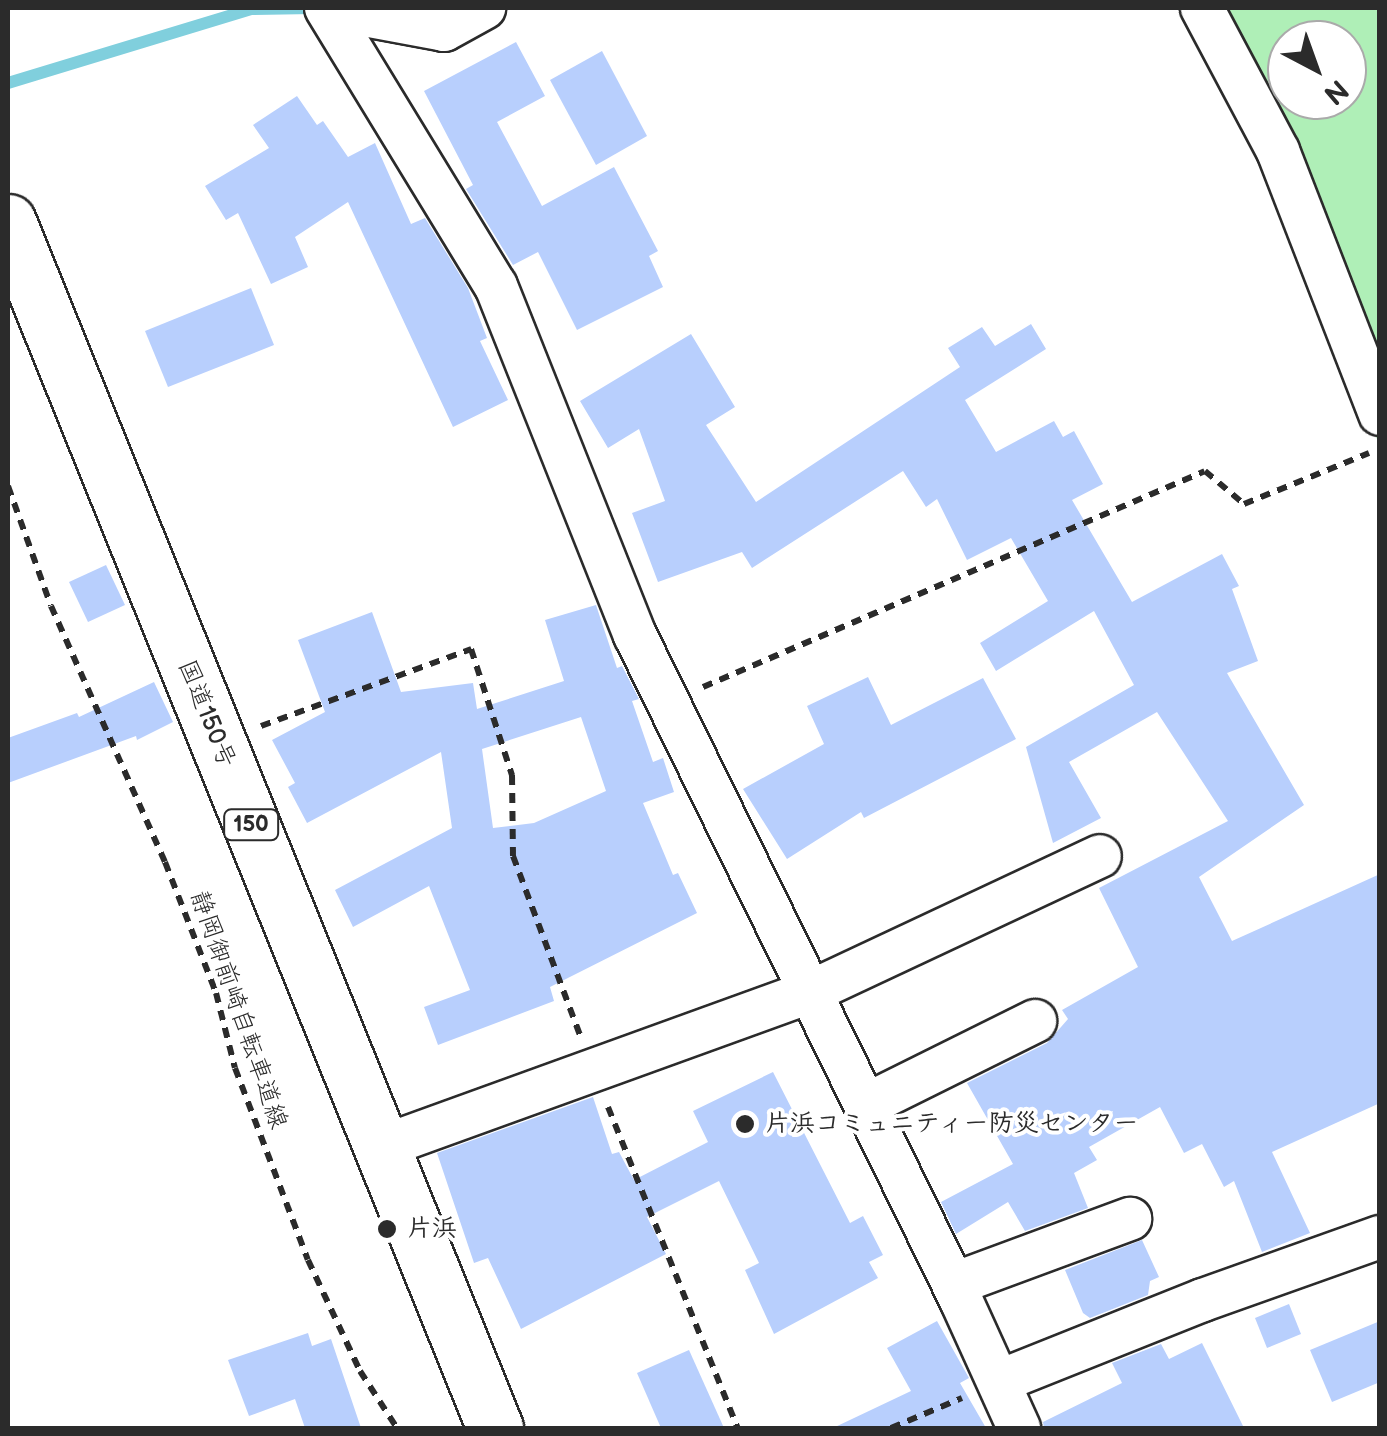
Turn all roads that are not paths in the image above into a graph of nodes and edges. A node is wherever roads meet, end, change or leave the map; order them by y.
1 (326, 8) edge
2 (484, 8) edge
3 (1202, 8) edge
4 (8, 222) edge
5 (1380, 414) edge
6 (1100, 856) dead end
7 (810, 992) junction
8 (1035, 1021) dead end
9 (866, 1105) junction
10 (381, 1147) junction
11 (1130, 1219) dead end
12 (1380, 1237) edge
13 (954, 1284) junction
14 (1000, 1381) junction
15 (495, 1428) edge
16 (1019, 1428) edge

1 - 2 street
1 - 7 street
3 - 5 street
4 - 10 highway, 国道150号 / 150
6 - 7 street
7 - 9 street
7 - 10 street
8 - 9 street
9 - 13 street
10 - 15 highway, 国道150号 / 150
11 - 13 street
12 - 14 street
13 - 14 street
14 - 16 street

